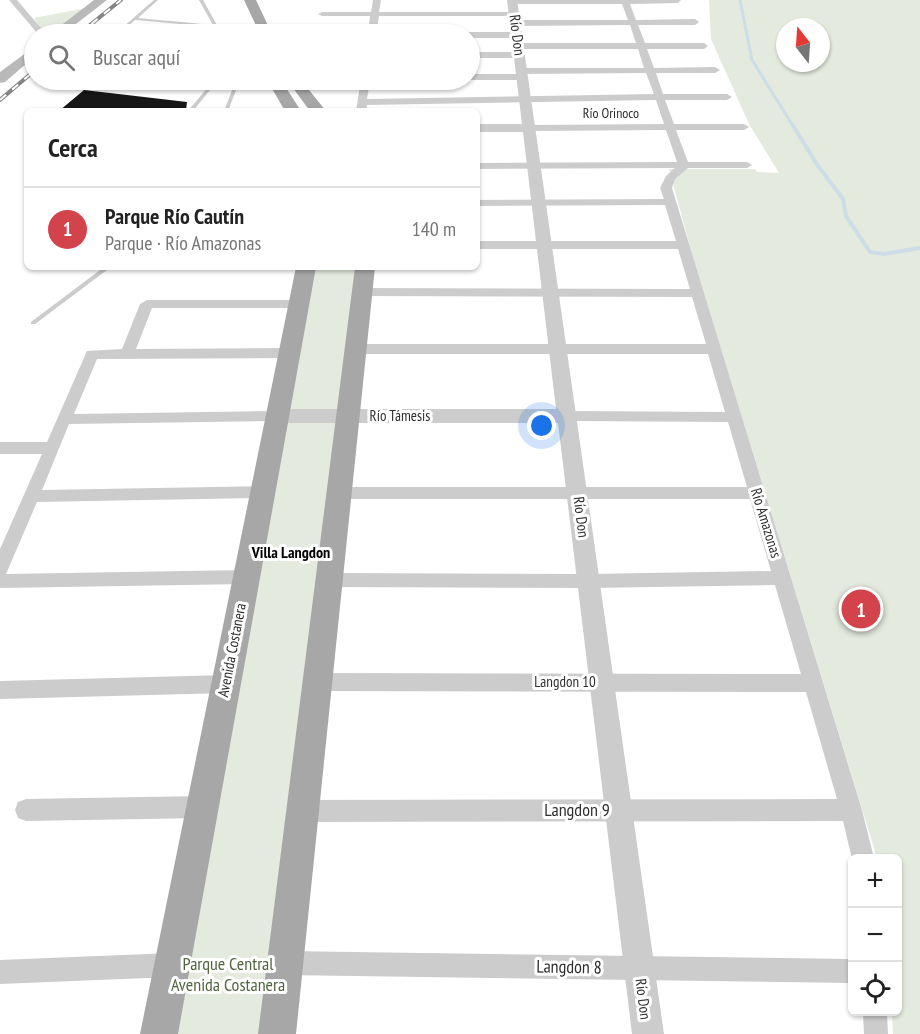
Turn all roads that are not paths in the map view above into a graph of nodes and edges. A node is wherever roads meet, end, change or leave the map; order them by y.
1 (156, 0) edge
2 (201, 0) edge
3 (250, 0) edge
4 (377, 0) edge
5 (625, 1) edge
6 (678, 1) edge
7 (11, 2) edge
8 (95, 2) edge
9 (322, 14) dead end
10 (374, 14) junction
11 (135, 19) junction
12 (695, 22) dead end
13 (633, 23) junction
14 (32, 24) edge
15 (68, 24) edge
16 (129, 24) edge
17 (192, 24) edge
18 (214, 24) edge
19 (261, 24) edge
20 (373, 24) edge
21 (515, 25) edge
22 (480, 33) edge
23 (641, 46) junction
24 (704, 46) dead end
25 (480, 48) edge
26 (24, 59) edge
27 (650, 70) junction
28 (715, 70) dead end
29 (522, 74) junction
30 (480, 76) edge
31 (0, 79) edge
32 (208, 90) edge
33 (234, 90) edge
34 (280, 90) edge
35 (302, 90) edge
36 (364, 90) edge
37 (660, 97) junction
38 (727, 97) dead end
39 (525, 100) junction
40 (361, 107) edge
41 (193, 108) edge
42 (227, 108) edge
43 (291, 108) edge
44 (316, 108) edge
45 (671, 127) junction
46 (744, 127) dead end
47 (529, 128) junction
48 (480, 129) edge
49 (684, 165) junction
50 (747, 165) dead end
51 (480, 166) edge
52 (534, 166) junction
53 (669, 195) junction
54 (480, 203) edge
55 (539, 203) junction
56 (544, 244) junction
57 (480, 245) edge
58 (684, 245) junction
59 (104, 270) edge
60 (306, 270) edge
61 (363, 279) edge
62 (551, 292) junction
63 (699, 293) junction
64 (300, 304) junction
65 (33, 323) dead end
66 (355, 349) junction
67 (559, 349) junction
68 (714, 349) junction
69 (291, 353) junction
70 (127, 354) junction
71 (277, 416) junction
72 (348, 416) junction
73 (568, 416) junction
74 (734, 417) junction
75 (65, 419) junction
76 (0, 448) edge
77 (52, 448) junction
78 (262, 492) junction
79 (338, 493) junction
80 (578, 493) junction
81 (757, 493) junction
82 (31, 496) junction
83 (0, 569) edge
84 (246, 577) junction
85 (782, 578) junction
86 (329, 580) junction
87 (589, 581) junction
88 (0, 582) edge
89 (317, 682) junction
90 (602, 682) junction
91 (813, 683) junction
92 (226, 684) junction
93 (0, 690) edge
94 (202, 807) junction
95 (26, 810) dead end
96 (619, 810) junction
97 (851, 810) junction
98 (303, 811) junction
99 (862, 854) edge
100 (285, 963) junction
101 (172, 965) junction
102 (639, 968) junction
103 (848, 971) edge
104 (0, 972) edge
105 (875, 1016) edge
106 (159, 1034) edge
107 (277, 1034) edge
108 (648, 1034) edge
109 (876, 1034) edge

1 - 11 lane
2 - 18 lane
3 - 19 main road
4 - 10 street
5 - 6 street
5 - 13 street
5 - 21 street
7 - 14 street
8 - 15 main road
9 - 10 street
10 - 20 street
10 - 21 street
11 - 16 lane
11 - 17 lane
12 - 13 street
13 - 21 street
13 - 23 street
21 - 22 street
21 - 23 street
21 - 25 street
21 - 29 street, Río Don
23 - 24 street
23 - 27 street
26 - 31 main road
27 - 28 street
27 - 29 street
27 - 37 street
29 - 30 street
29 - 39 street, Río Don
32 - 41 lane
33 - 42 lane
34 - 43 main road
35 - 44 main road
36 - 40 street
37 - 38 street
37 - 39 street
37 - 45 street
39 - 40 street
39 - 47 street, Río Don
45 - 46 street, Río Orinoco
45 - 47 street, Río Orinoco
45 - 49 street
47 - 48 street, Río Orinoco
47 - 52 street, Río Don
49 - 50 street
49 - 52 street
49 - 53 street
51 - 52 street
52 - 55 street, Río Don
53 - 55 street
53 - 58 street, Río Amazonas
54 - 55 street
55 - 56 street, Río Don
56 - 57 street
56 - 58 street
56 - 62 street, Río Don
58 - 63 street, Río Amazonas
59 - 65 lane
60 - 64 main road, Avenida Costanera
61 - 62 street
61 - 66 main road
62 - 63 street
62 - 67 street, Río Don
63 - 68 street, Río Amazonas
64 - 69 main road, Avenida Costanera
64 - 70 street
66 - 67 street
66 - 72 main road
67 - 68 street
67 - 73 street, Río Don
68 - 74 street, Río Amazonas
69 - 70 street
69 - 71 main road, Avenida Costanera
70 - 75 street
71 - 72 street, Río Támesis
71 - 75 street, Río Támesis
71 - 78 main road, Avenida Costanera
72 - 73 street, Río Támesis
72 - 79 main road
73 - 74 street, Río Támesis
73 - 80 street, Río Don
74 - 81 street, Río Amazonas
75 - 77 street
76 - 77 street
77 - 82 street
78 - 82 street
78 - 84 main road, Avenida Costanera
79 - 80 street
79 - 86 main road
80 - 81 street
80 - 87 street, Río Don
81 - 85 street, Río Amazonas
82 - 83 street
84 - 88 street
84 - 92 main road, Avenida Costanera
85 - 87 street
85 - 91 street, Río Amazonas
86 - 87 street
86 - 89 main road
87 - 90 street, Río Don
89 - 90 street, Langdon 10
89 - 98 main road
90 - 91 street, Langdon 10
90 - 96 street, Río Don
91 - 97 street, Río Amazonas
92 - 93 street
92 - 94 main road, Avenida Costanera
94 - 95 street
94 - 101 main road, Avenida Costanera
96 - 97 street, Langdon 9
96 - 98 street, Langdon 9
96 - 102 street, Río Don
97 - 99 street, Río Amazonas
98 - 100 main road
100 - 102 street, Langdon 8
100 - 107 main road
101 - 104 street
101 - 106 main road, Avenida Costanera
102 - 103 street, Langdon 8
102 - 108 street, Río Don
105 - 109 street

